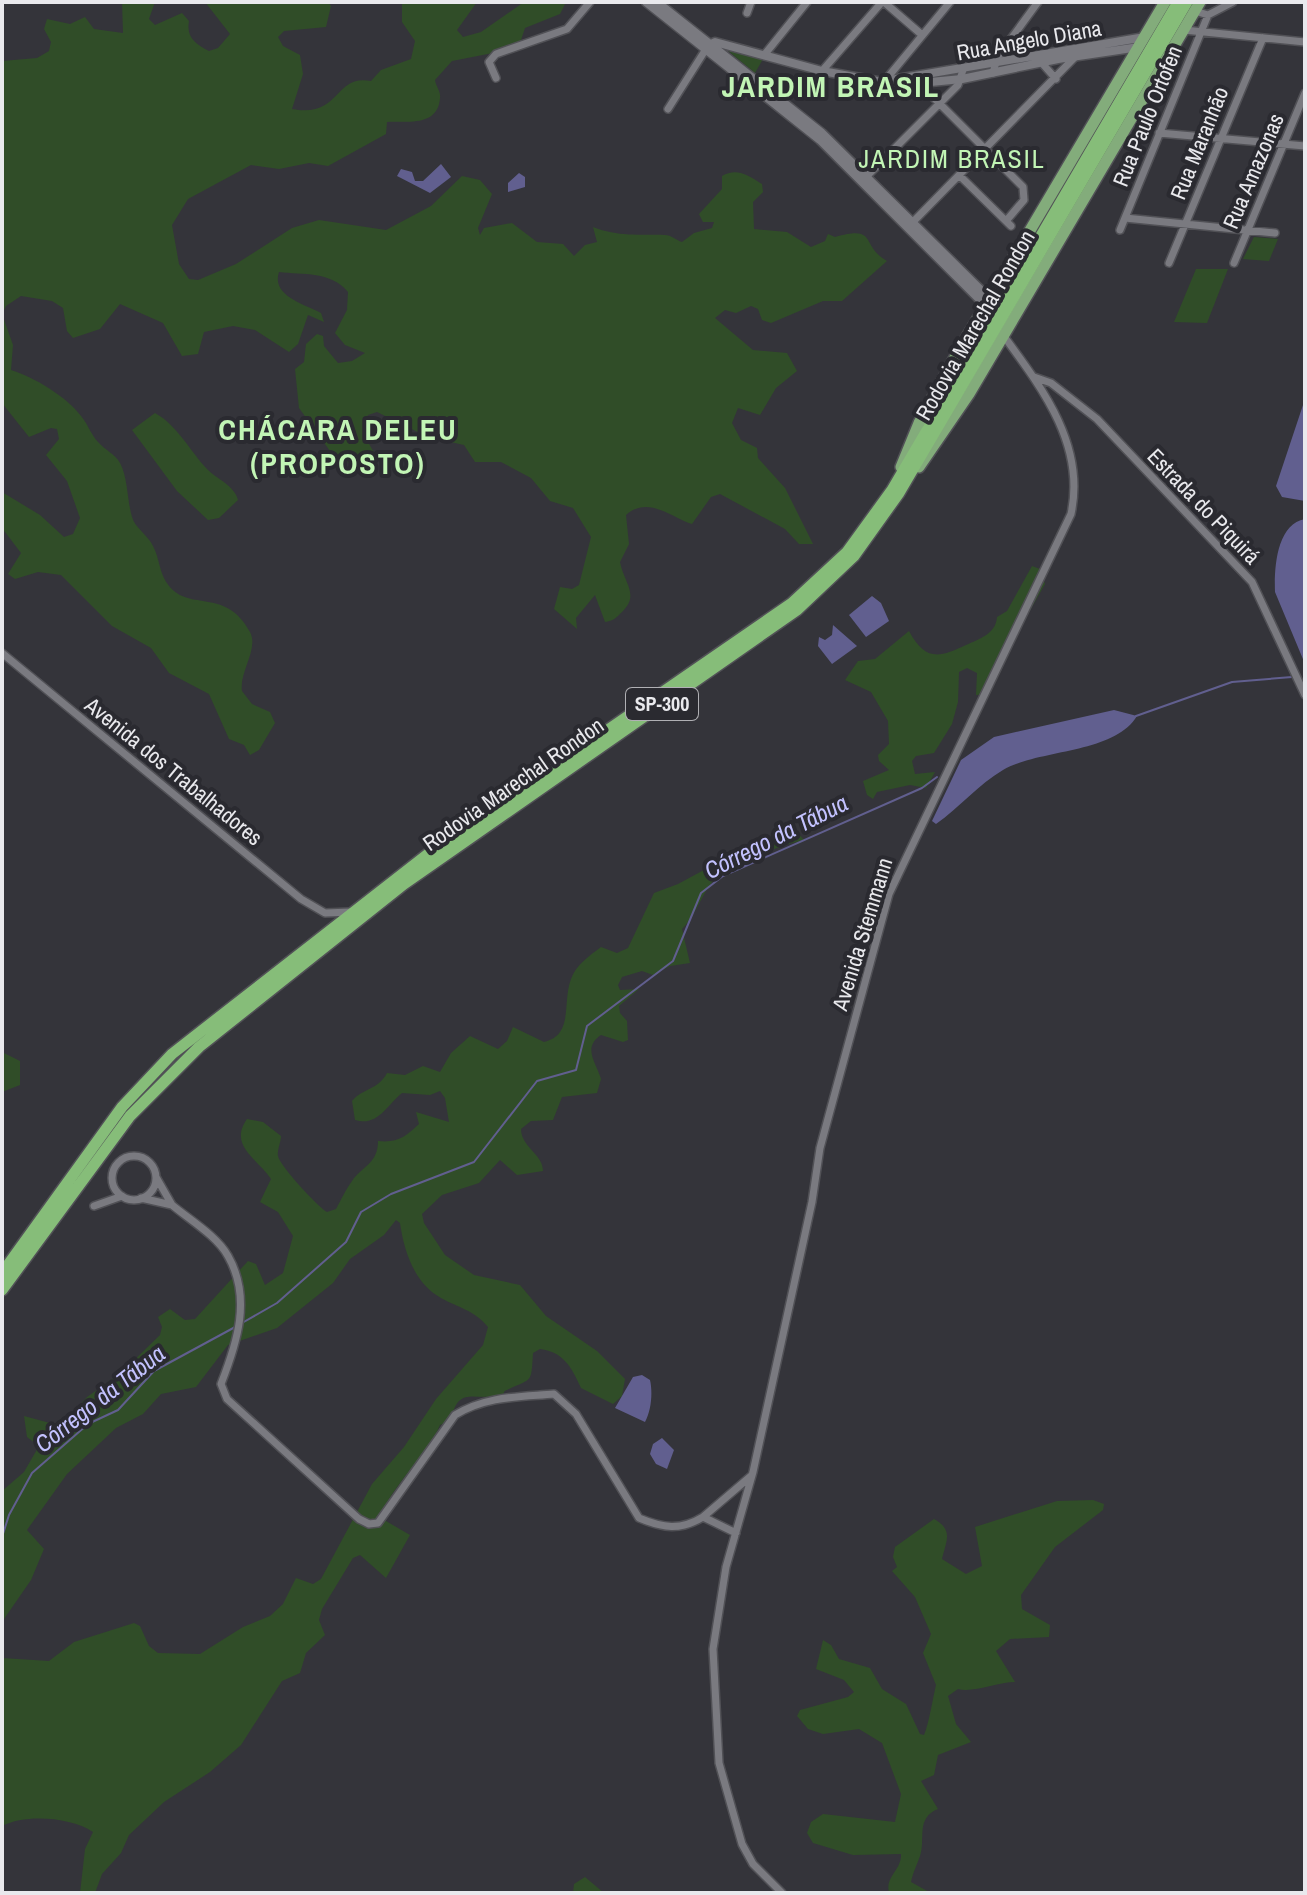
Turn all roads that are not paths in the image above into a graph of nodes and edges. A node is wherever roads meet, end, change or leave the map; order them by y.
1 (590, 2) edge
2 (646, 2) edge
3 (657, 2) edge
4 (751, 2) edge
5 (807, 2) edge
6 (883, 2) edge
7 (950, 2) edge
8 (1038, 2) edge
9 (1165, 2) edge
10 (1178, 2) edge
11 (1233, 2) edge
12 (1194, 5) edge
13 (747, 13) dead end
14 (1208, 15) junction
15 (1184, 30) junction
16 (1201, 32) junction
17 (921, 34) junction
18 (1263, 38) junction
19 (1142, 42) junction
20 (1305, 42) edge
21 (708, 46) junction
22 (1077, 52) junction
23 (765, 54) junction
24 (898, 62) junction
25 (1041, 62) junction
26 (994, 68) junction
27 (822, 71) junction
28 (962, 75) junction
29 (496, 78) dead end
30 (905, 78) junction
31 (1056, 79) junction
32 (880, 83) junction
33 (921, 85) junction
34 (1305, 93) edge
35 (940, 104) junction
36 (668, 109) dead end
37 (1159, 133) junction
38 (1221, 138) junction
39 (1284, 144) junction
40 (1305, 146) edge
41 (986, 151) junction
42 (960, 176) junction
43 (864, 179) junction
44 (1125, 218) junction
45 (1185, 224) junction
46 (910, 225) junction
47 (1120, 230) dead end
48 (1247, 231) junction
49 (1275, 233) dead end
50 (1169, 263) dead end
51 (1234, 263) dead end
52 (987, 302) junction
53 (1003, 335) junction
54 (1034, 377) junction
55 (895, 492) junction
56 (2, 653) edge
57 (1305, 695) edge
58 (353, 912) junction
59 (325, 913) junction
60 (322, 936) junction
61 (156, 1177) junction
62 (122, 1196) junction
63 (141, 1198) junction
64 (172, 1205) junction
65 (94, 1206) dead end
66 (2, 1273) edge
67 (2, 1290) edge
68 (752, 1474) junction
69 (703, 1517) junction
70 (736, 1533) junction
71 (782, 1893) edge

1 - 29 street
2 - 21 street
3 - 21 street
4 - 13 street
5 - 23 street
6 - 17 street
6 - 27 street
7 - 17 street
8 - 26 street
9 - 19 main road
10 - 55 highway, Rodovia Marechal Rondon / SP-300
11 - 14 street
12 - 14 street
12 - 15 main road
12 - 55 highway, Rodovia Marechal Rondon / SP-300
14 - 16 street, Rua Paulo Ortofen
15 - 16 street
15 - 53 main road
16 - 18 street
16 - 37 street, Rua Paulo Ortofen
17 - 24 street
18 - 20 street
18 - 38 street, Rua Maranhão
19 - 22 street, Rua Angelo Diana
19 - 52 main road
21 - 23 street, Rua Angelo Diana
21 - 36 street
21 - 43 street
22 - 25 street, Rua Angelo Diana
22 - 26 street, Rua Angelo Diana
22 - 31 street
23 - 27 street, Rua Angelo Diana
24 - 30 street
24 - 32 street
25 - 26 street, Rua Angelo Diana
25 - 31 street
26 - 28 street, Rua Angelo Diana
27 - 32 street, Rua Angelo Diana
28 - 30 street, Rua Angelo Diana
28 - 33 street, Rua Angelo Diana
28 - 35 street
30 - 32 street, Rua Angelo Diana
31 - 41 street
32 - 33 street, Rua Angelo Diana
33 - 35 street
34 - 39 street, Rua Amazonas
35 - 41 street
35 - 43 street
37 - 38 street
37 - 44 street, Rua Paulo Ortofen
38 - 39 street
38 - 45 street, Rua Maranhão
39 - 40 street
39 - 48 street, Rua Amazonas
41 - 42 street
41 - 42 street
42 - 46 street
43 - 46 street
44 - 45 street
44 - 47 street, Rua Paulo Ortofen
45 - 48 street
45 - 50 street, Rua Maranhão
46 - 52 street
48 - 49 street
48 - 51 street, Rua Amazonas
52 - 55 main road
53 - 54 street, Avenida Stemmann
53 - 55 main road
54 - 57 street, Estrada do Piquirá
54 - 68 street, Avenida Stemmann
55 - 58 highway, Rodovia Marechal Rondon / SP-300
55 - 67 highway, Rodovia Marechal Rondon / SP-300
56 - 59 street, Avenida dos Trabalhadores
58 - 59 street
58 - 60 highway, Rodovia Marechal Rondon / SP-300
59 - 60 street
60 - 66 highway, Rodovia Marechal Rondon / SP-300
61 - 62 street
61 - 63 street
61 - 64 street
62 - 63 street
62 - 65 street
63 - 64 street
64 - 69 street
68 - 69 street
68 - 70 street, Avenida Stemmann
69 - 70 street
70 - 71 street, Avenida Stemmann

